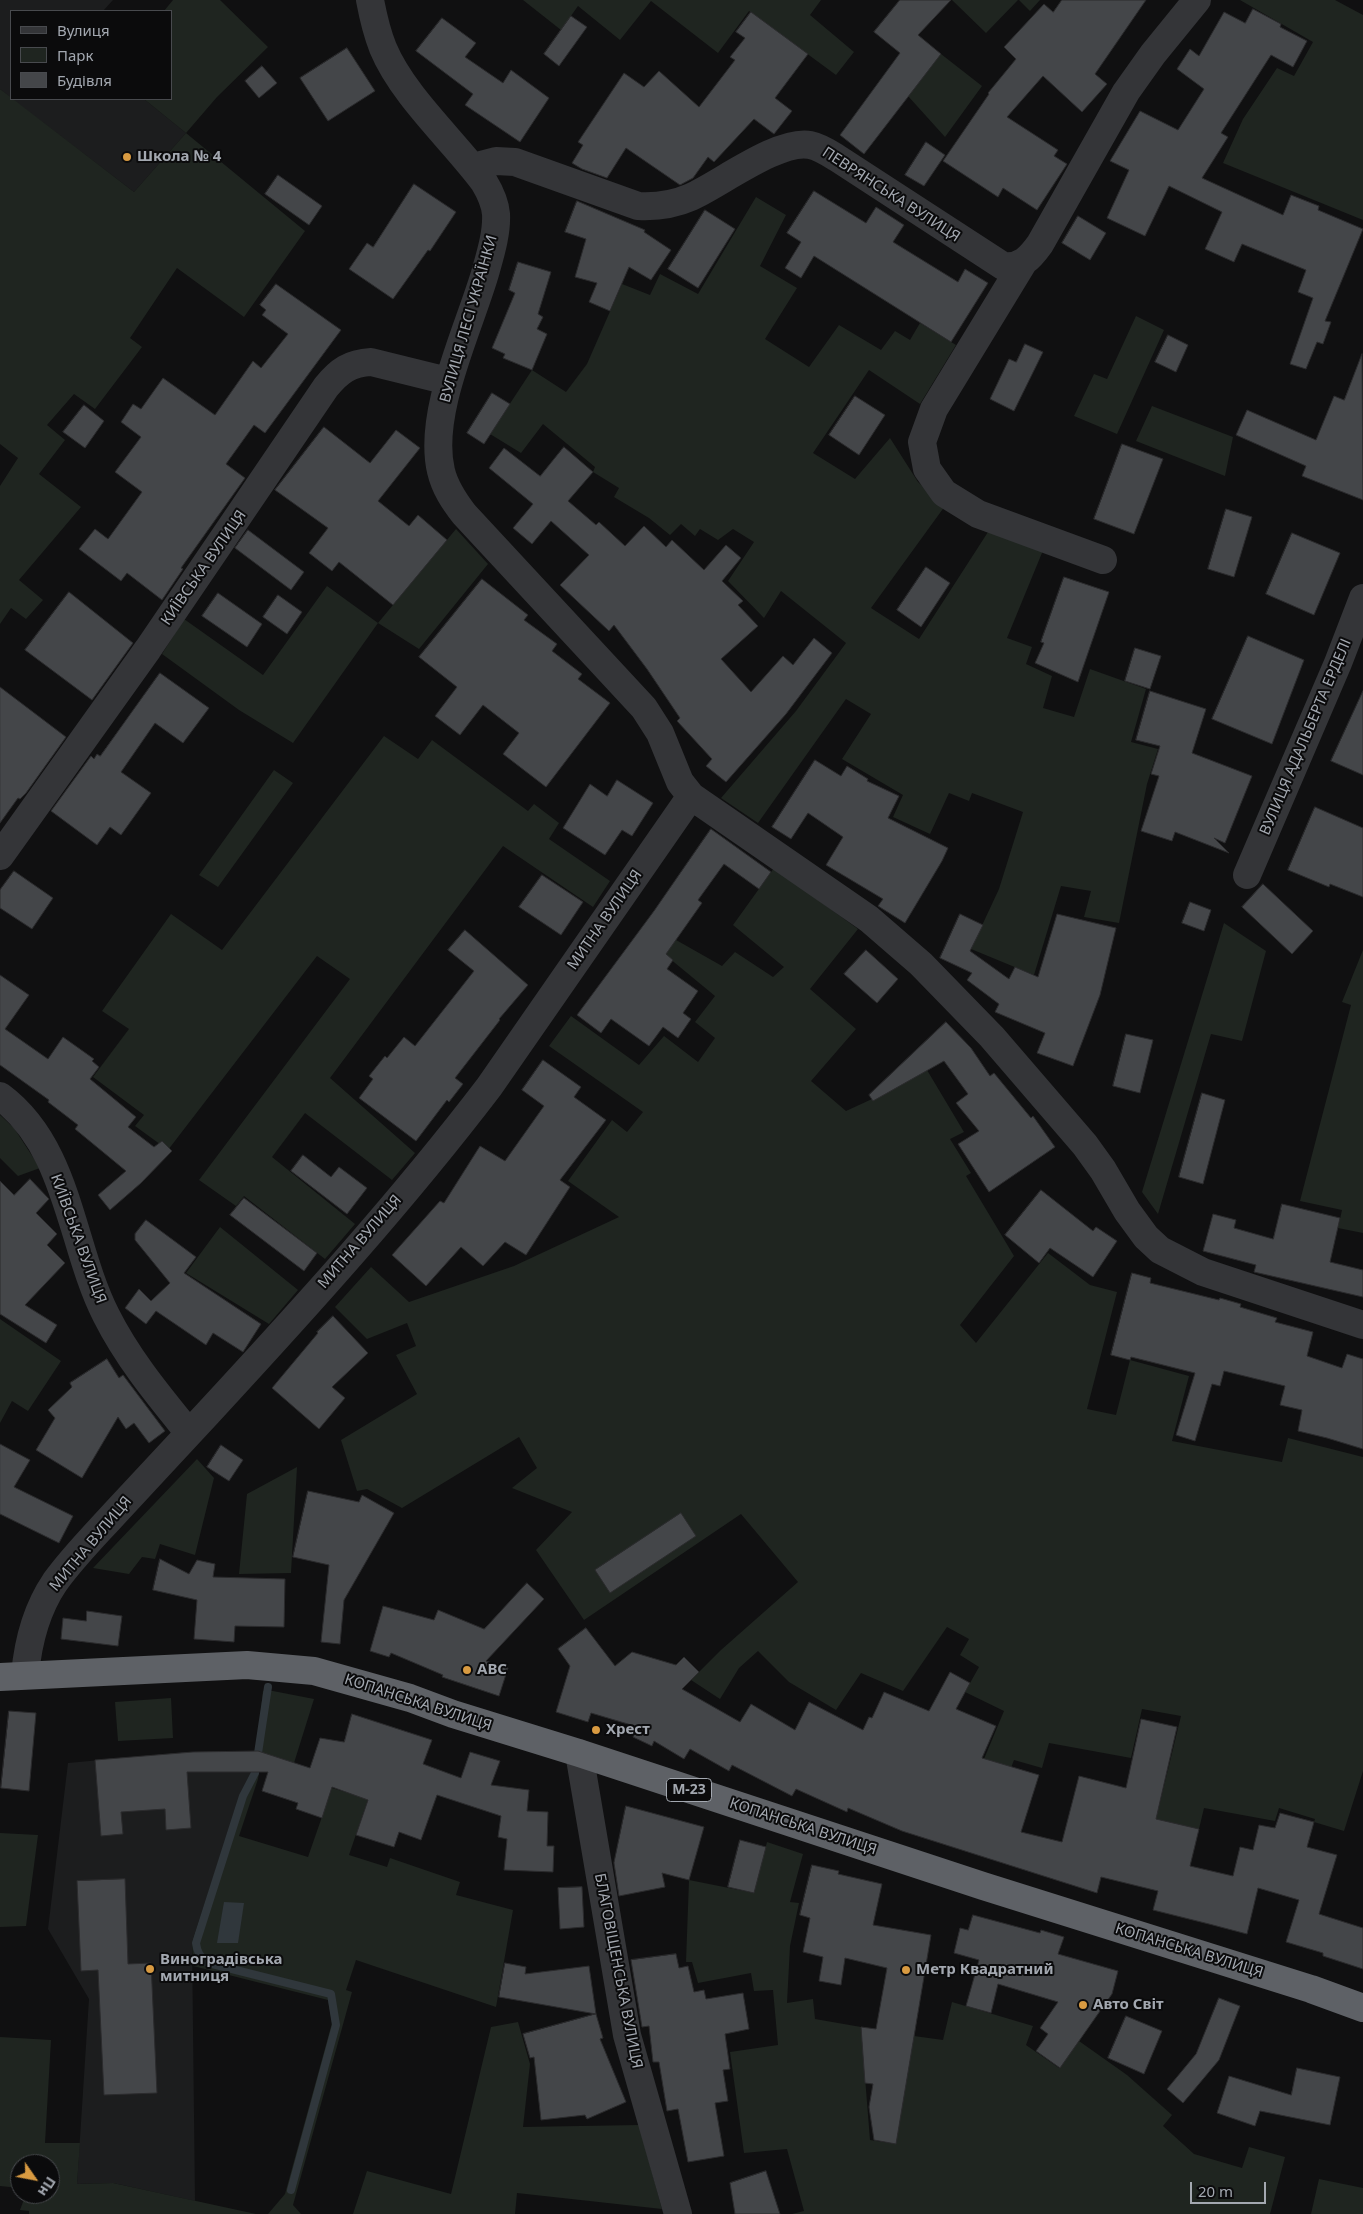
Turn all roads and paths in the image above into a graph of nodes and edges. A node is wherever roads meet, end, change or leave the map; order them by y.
1 (370, 0) edge
2 (1197, 0) edge
3 (473, 167) junction
4 (1023, 263) junction
5 (448, 380) junction
6 (1103, 560) dead end
7 (1363, 598) edge
8 (691, 796) junction
9 (0, 856) edge
10 (1247, 875) dead end
11 (0, 1096) edge
12 (1363, 1325) edge
13 (189, 1433) junction
14 (12, 1676) edge
15 (580, 1754) junction
16 (1363, 2008) edge
17 (678, 2214) edge

1 - 3 street, ВУЛИЦЯ ЛЕСІ УКРАЇНКИ
2 - 4 street
3 - 4 street, ПЕВРЯНСЬКА ВУЛИЦЯ
3 - 5 street, ВУЛИЦЯ ЛЕСІ УКРАЇНКИ
4 - 6 street
5 - 8 street, ВУЛИЦЯ ЛЕСІ УКРАЇНКИ
5 - 9 street, КИЇВСЬКА ВУЛИЦЯ
7 - 10 street, ВУЛИЦЯ АДАЛЬБЕРТА ЕРДЕЛІ
8 - 12 street
8 - 13 street, МИТНА ВУЛИЦЯ
11 - 13 street, КИЇВСЬКА ВУЛИЦЯ
13 - 14 street, МИТНА ВУЛИЦЯ
14 - 15 highway, КОПАНСЬКА ВУЛИЦЯ / М-23
15 - 16 highway, КОПАНСЬКА ВУЛИЦЯ / М-23
15 - 17 street, БЛАГОВІЩЕНСЬКА ВУЛИЦЯ

